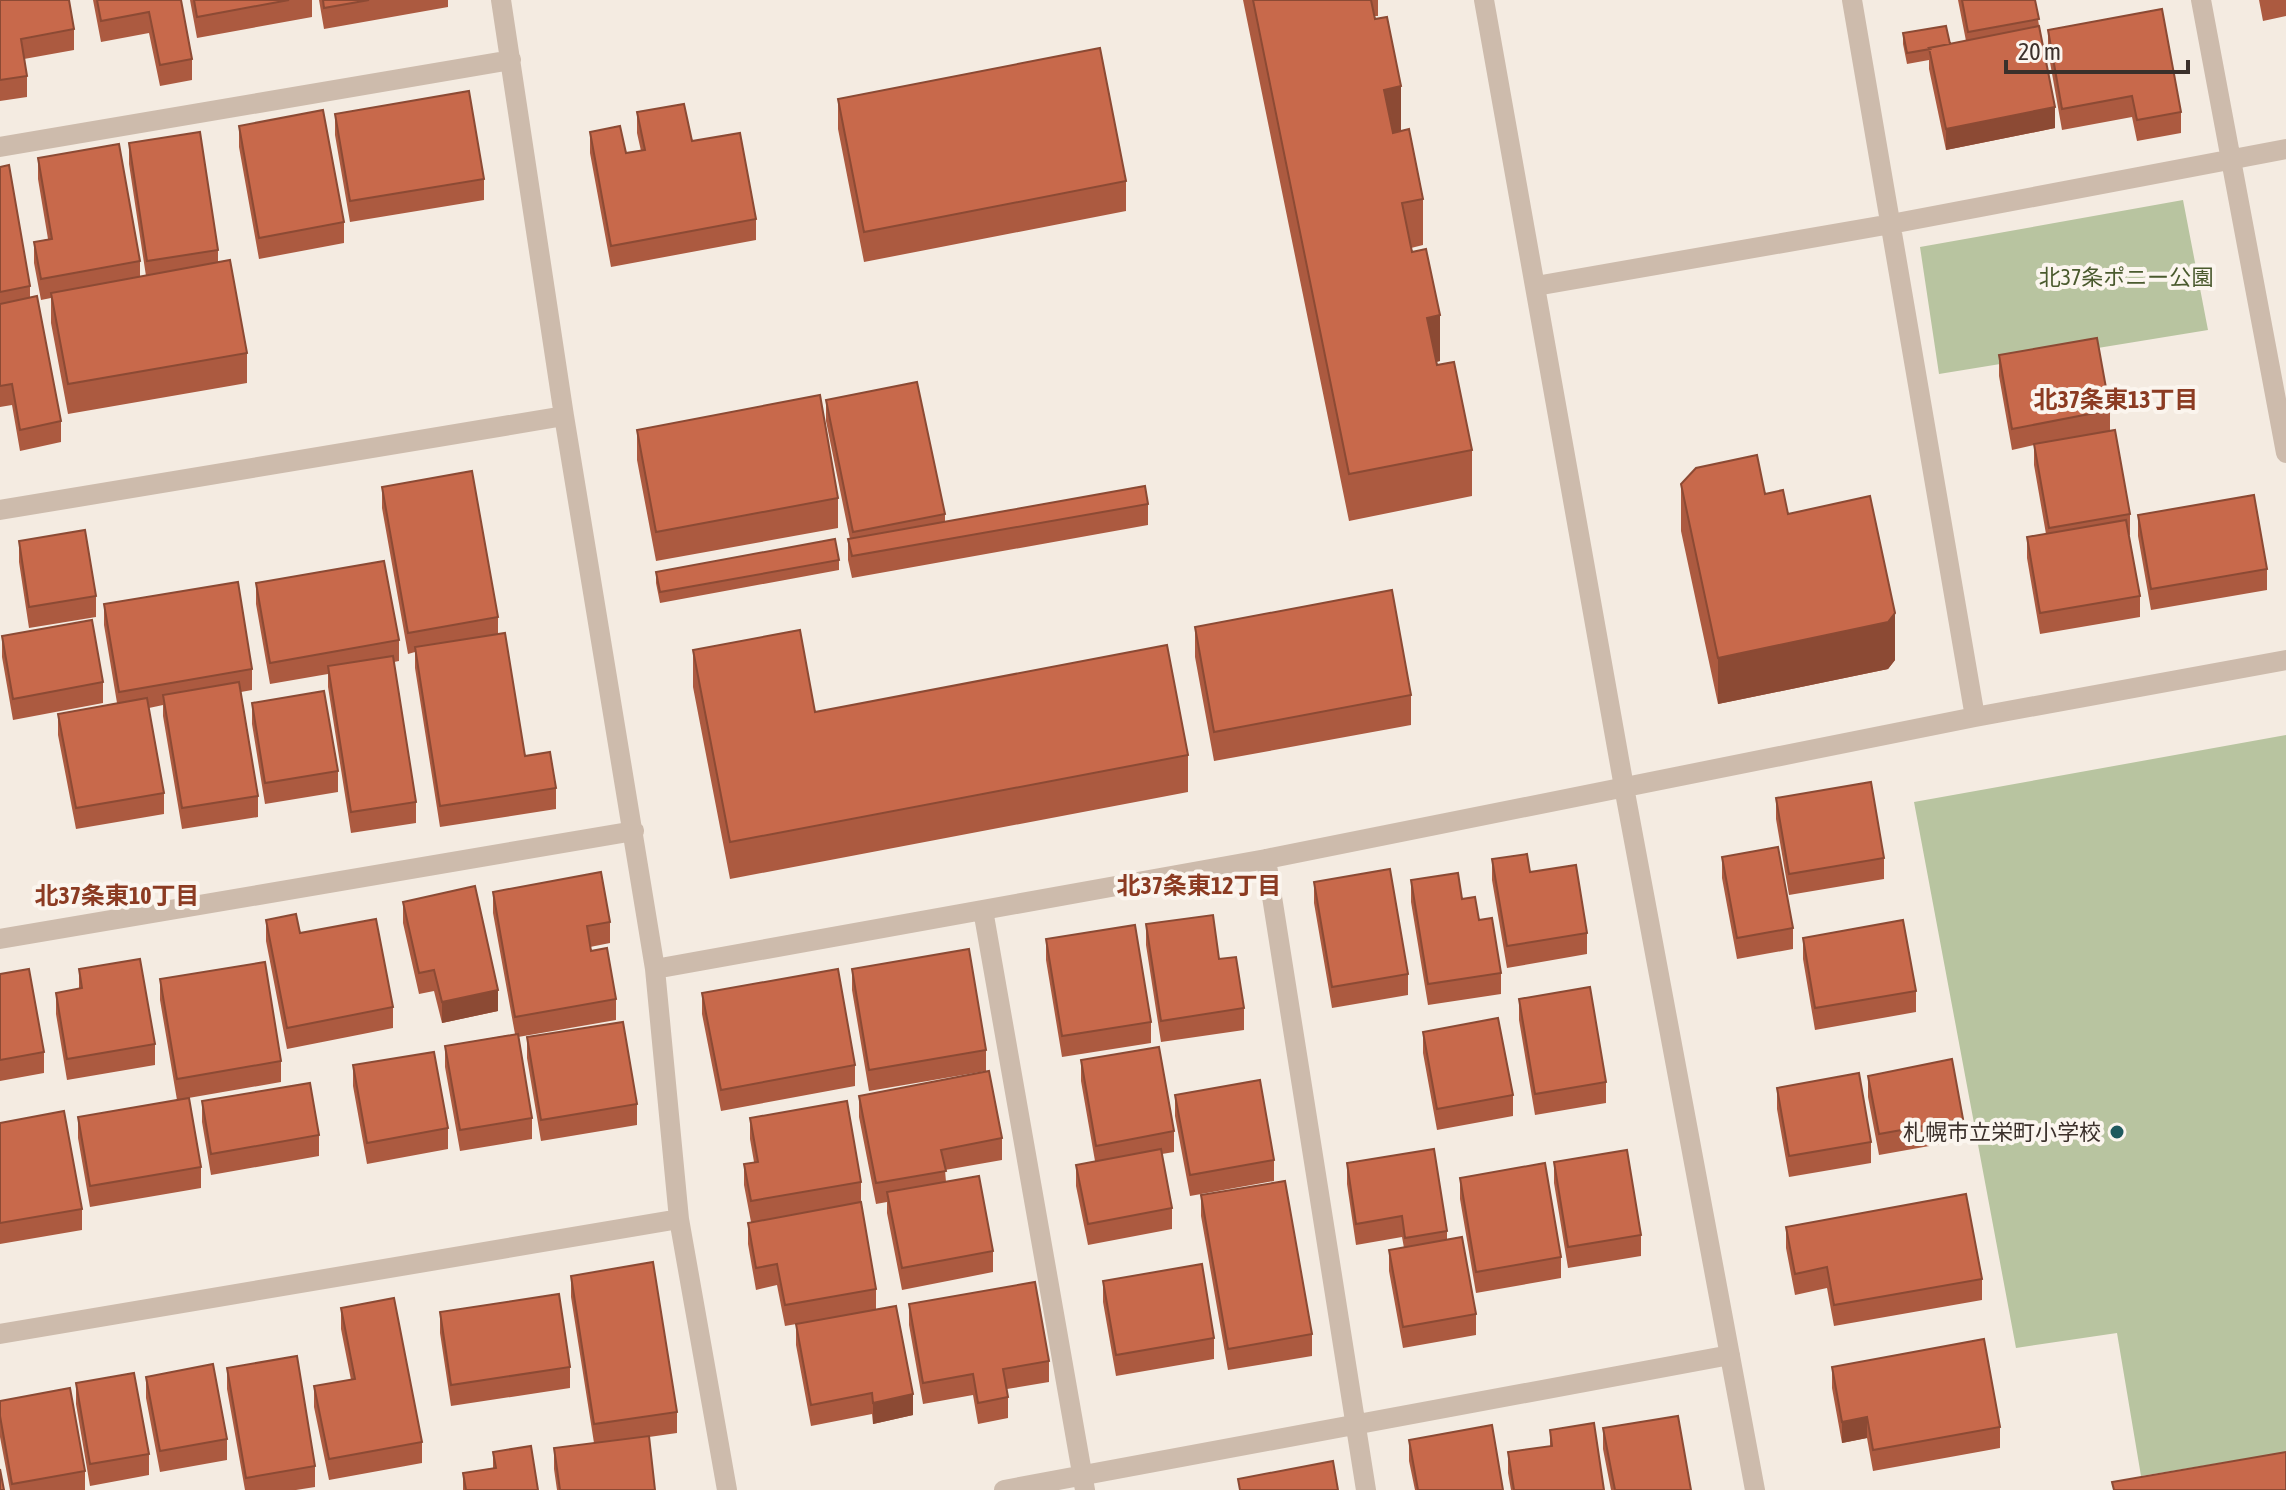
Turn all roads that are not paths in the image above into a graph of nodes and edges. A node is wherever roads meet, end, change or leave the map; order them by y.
1 (501, 0) edge
2 (1484, 0) edge
3 (1852, 0) edge
4 (2201, 0) edge
5 (511, 60) junction
6 (0, 147) edge
7 (2286, 149) edge
8 (2229, 158) junction
9 (1891, 224) junction
10 (1536, 286) junction
11 (564, 416) junction
12 (2286, 453) edge
13 (0, 510) edge
14 (2286, 660) edge
15 (1975, 717) junction
16 (1624, 787) junction
17 (634, 831) junction
18 (1266, 859) junction
19 (983, 910) junction
20 (0, 939) edge
21 (655, 969) junction
22 (679, 1219) junction
23 (0, 1334) edge
24 (1730, 1355) junction
25 (1355, 1425) junction
26 (1084, 1483) edge
27 (727, 1490) edge
28 (1004, 1490) edge
29 (1366, 1490) edge
30 (1755, 1490) edge

1 - 5 street
2 - 10 street
3 - 9 street
4 - 8 street
5 - 6 street
5 - 11 street
7 - 8 street
8 - 9 street
8 - 12 street
9 - 10 street
9 - 15 street
10 - 16 street
11 - 13 street
11 - 17 street
14 - 15 street
15 - 16 street
16 - 18 street
16 - 24 street
17 - 20 street
17 - 21 street
18 - 19 street
18 - 25 street
19 - 21 street
19 - 26 street
21 - 22 street
22 - 23 street
22 - 27 street
24 - 25 street
24 - 30 street
25 - 26 street
25 - 29 street
26 - 28 street

